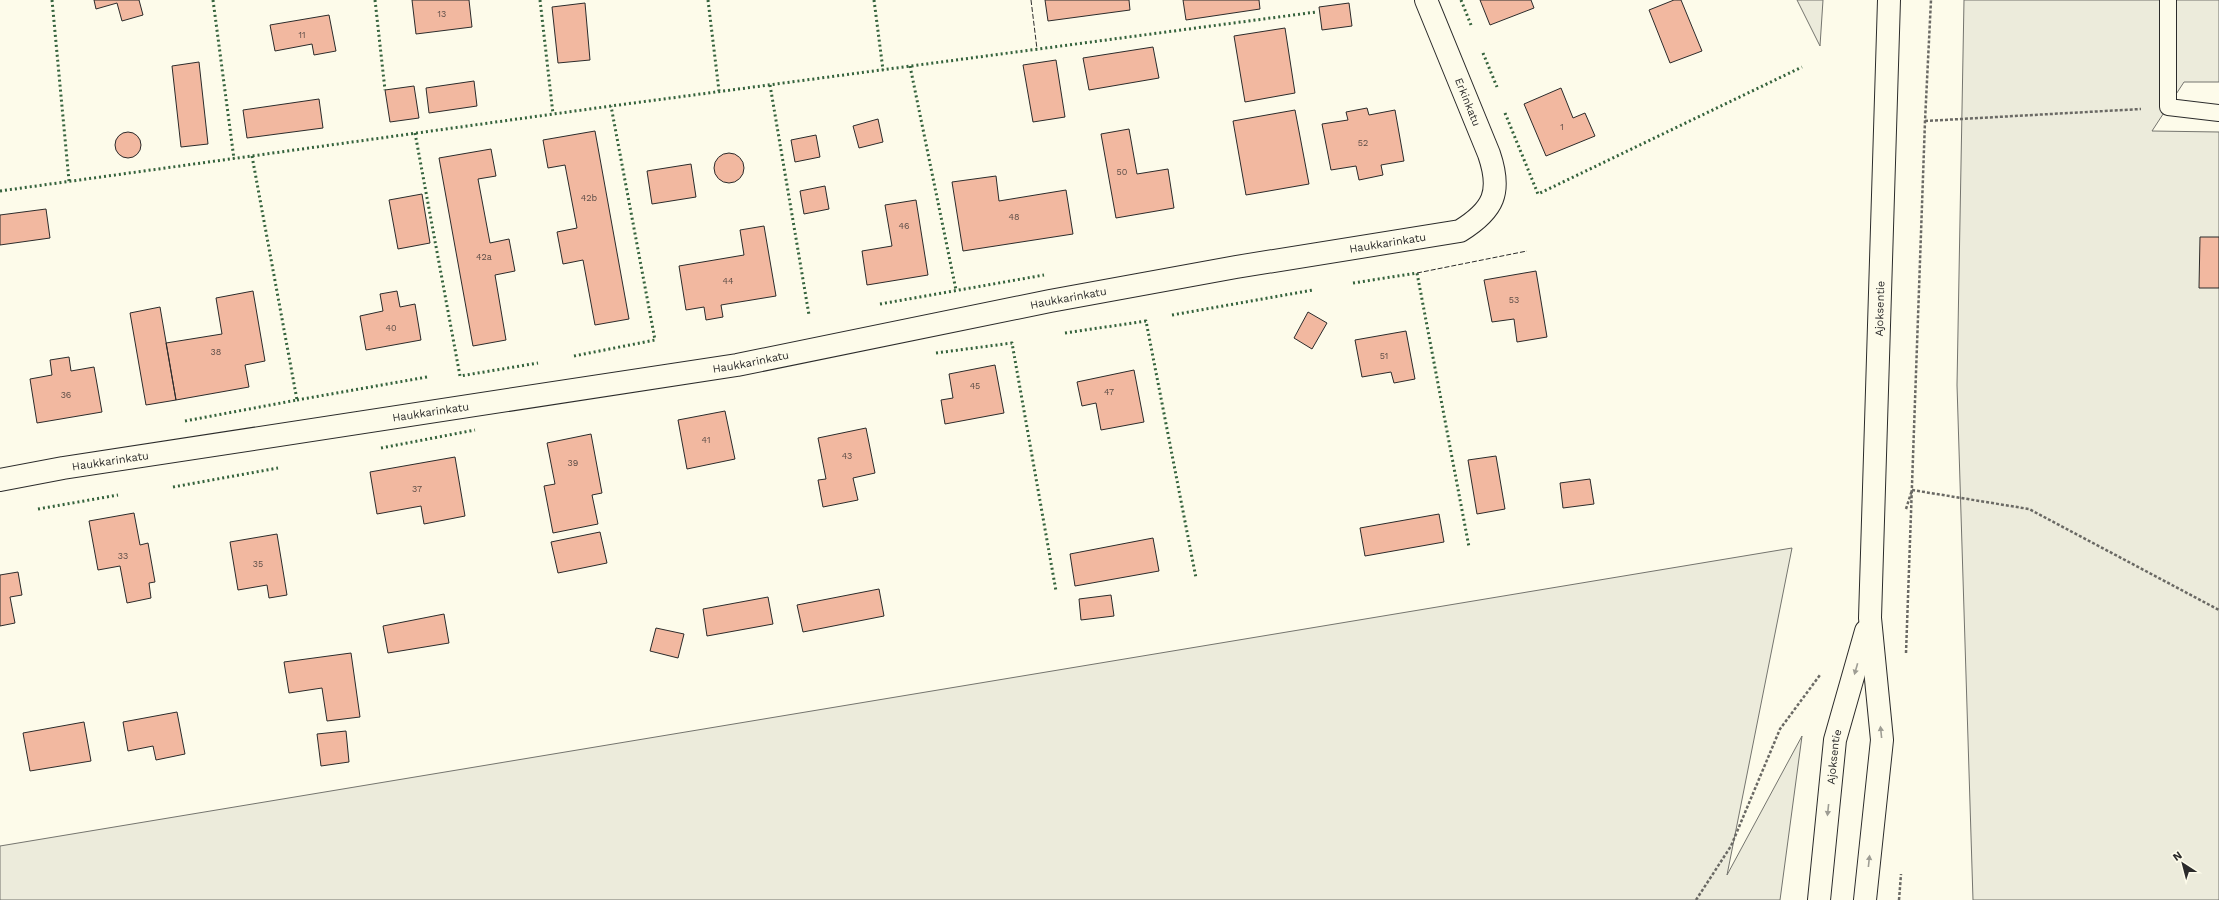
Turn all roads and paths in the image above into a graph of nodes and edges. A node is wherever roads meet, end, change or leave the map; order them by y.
1 (1426, 0) edge
2 (1889, 0) edge
3 (1931, 0) edge
4 (2168, 0) edge
5 (2168, 107) junction
6 (2219, 113) edge
7 (1925, 121) junction
8 (1489, 206) joint
9 (0, 480) edge
10 (1912, 490) junction
11 (1905, 512) dead end
12 (2219, 610) edge
13 (1870, 618) junction
14 (1906, 655) dead end
15 (1820, 674) dead end
16 (1901, 868) dead end
17 (1696, 900) edge
18 (1819, 900) edge
19 (1865, 900) edge
20 (1899, 900) edge

1 - 8 street, Erkinkatu
2 - 13 street, Ajoksentie
3 - 7 path
4 - 5 lane
5 - 6 lane
5 - 7 path
7 - 10 path
8 - 9 street, Haukkarinkatu
10 - 11 path
10 - 12 path
10 - 14 path
13 -> 18 street, Ajoksentie
19 -> 13 street, Ajoksentie
15 - 17 path
16 - 20 path

